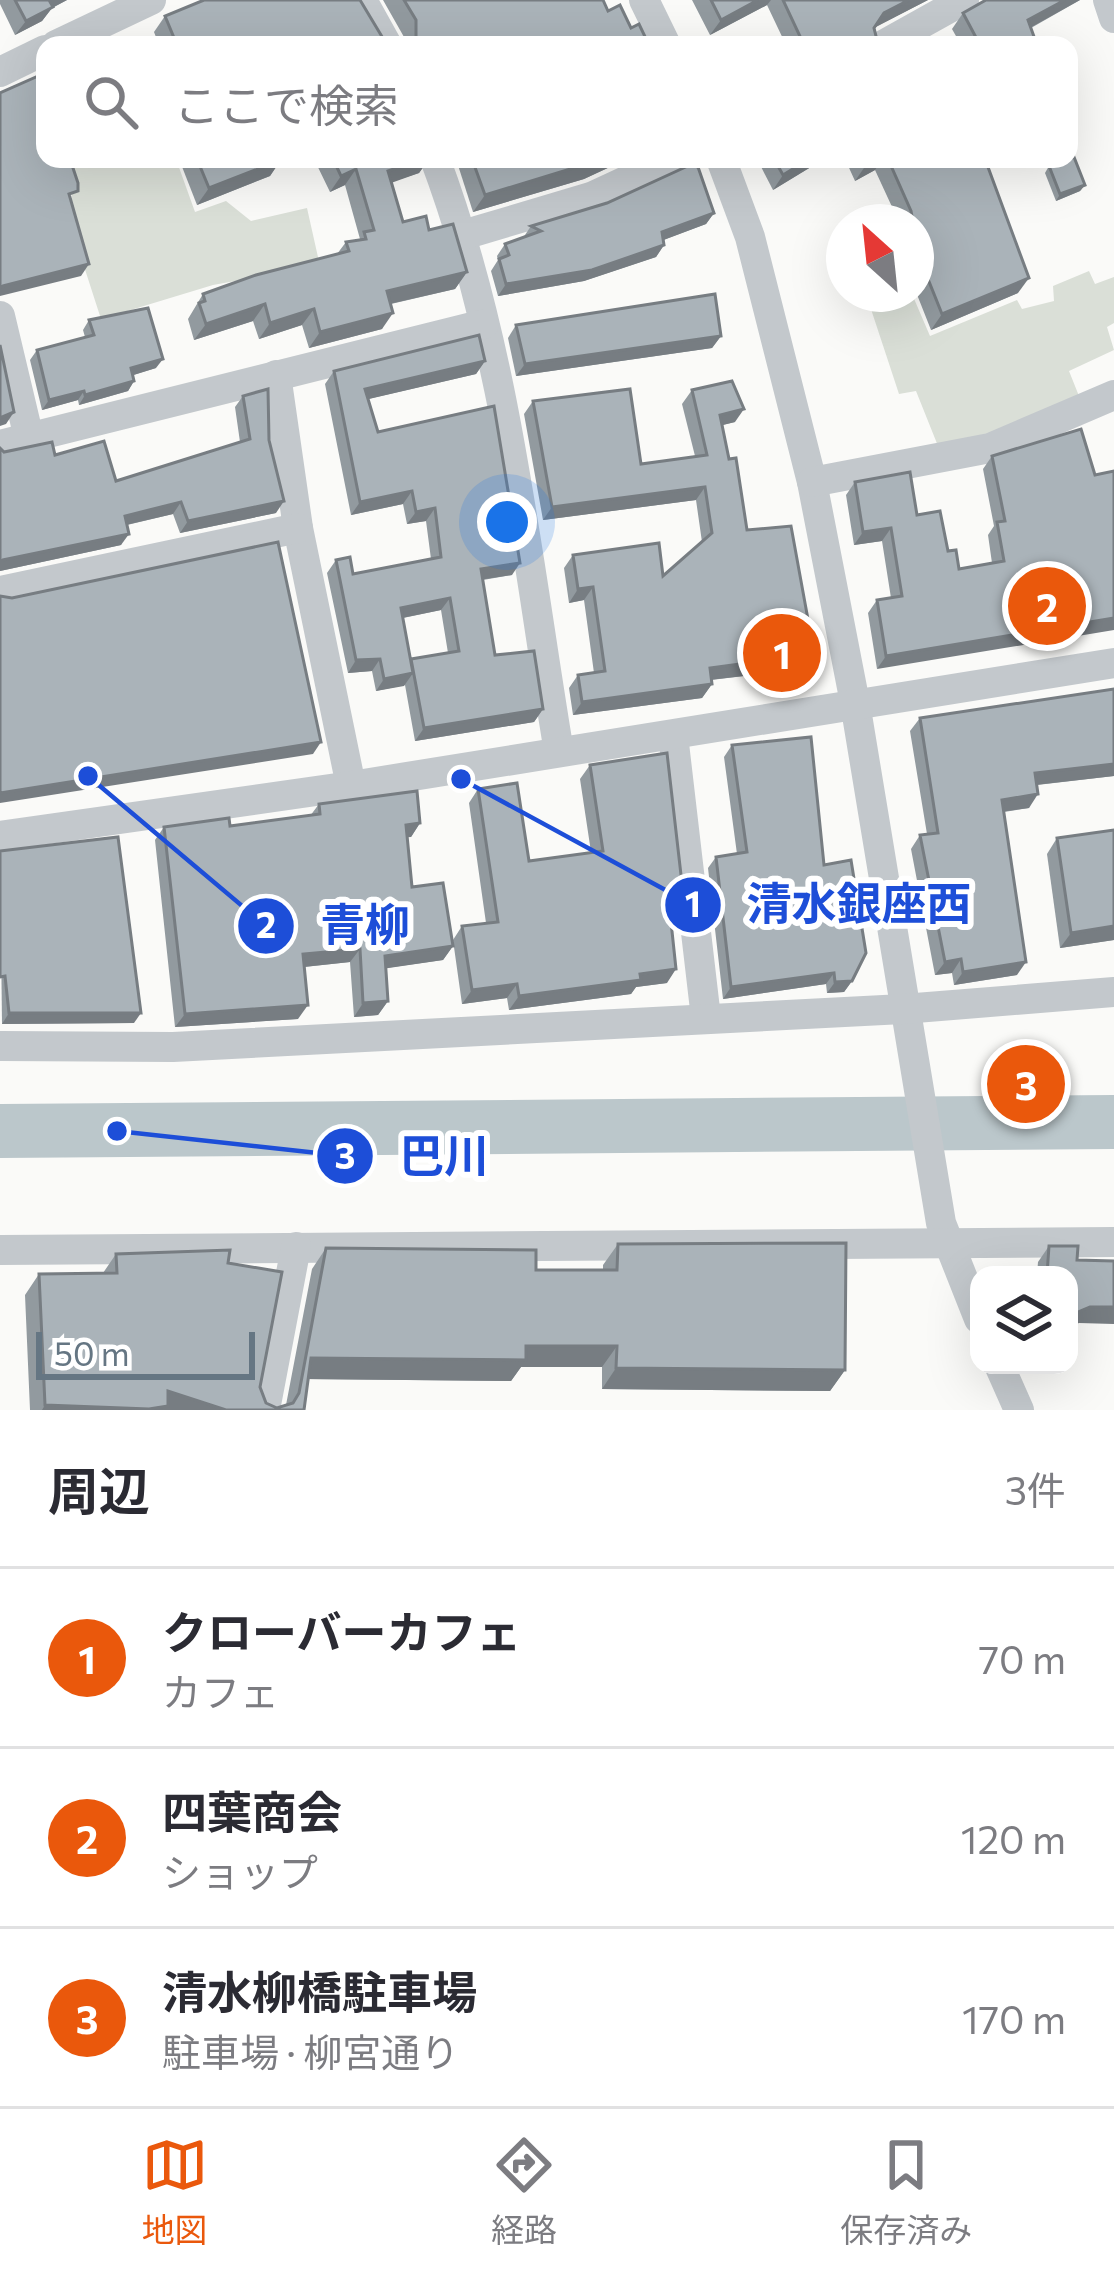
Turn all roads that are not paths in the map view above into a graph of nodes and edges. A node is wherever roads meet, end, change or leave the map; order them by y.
1 (152, 0) edge
2 (362, 0) edge
3 (644, 0) edge
4 (964, 0) edge
5 (1108, 0) edge
6 (109, 9) edge
7 (1114, 18) edge
8 (69, 36) edge
9 (382, 36) edge
10 (662, 36) edge
11 (899, 36) edge
12 (36, 54) edge
13 (0, 71) edge
14 (438, 168) edge
15 (654, 168) edge
16 (724, 168) edge
17 (464, 235) junction
18 (0, 316) edge
19 (484, 324) junction
20 (276, 376) junction
21 (1114, 395) edge
22 (15, 441) edge
23 (812, 482) junction
24 (298, 528) junction
25 (0, 591) edge
26 (1114, 663) edge
27 (855, 703) junction
28 (673, 735) junction
29 (559, 752) junction
30 (351, 786) junction
31 (0, 836) edge
32 (1114, 992) edge
33 (706, 1018) junction
34 (905, 1019) junction
35 (0, 1046) edge
36 (943, 1231) junction
37 (1114, 1242) edge
38 (296, 1247) junction
39 (0, 1250) edge
40 (970, 1296) edge
41 (1003, 1374) edge
42 (265, 1410) edge
43 (1018, 1410) edge

1 - 6 street
2 - 9 street
3 - 10 street
4 - 11 street
5 - 7 street
6 - 8 street
12 - 13 street
14 - 17 street
15 - 17 street
16 - 23 street
17 - 19 street
18 - 22 street
19 - 20 street
19 - 29 street
20 - 22 street
20 - 24 street
21 - 23 street
23 - 27 street
24 - 25 street
24 - 30 street
26 - 27 street
27 - 28 street
27 - 34 street
28 - 29 street
28 - 33 street
29 - 30 street
30 - 31 street
32 - 34 street
33 - 34 street
33 - 35 street
34 - 36 street
36 - 37 street
36 - 38 street
36 - 40 street
38 - 39 street
38 - 42 street
41 - 43 street

